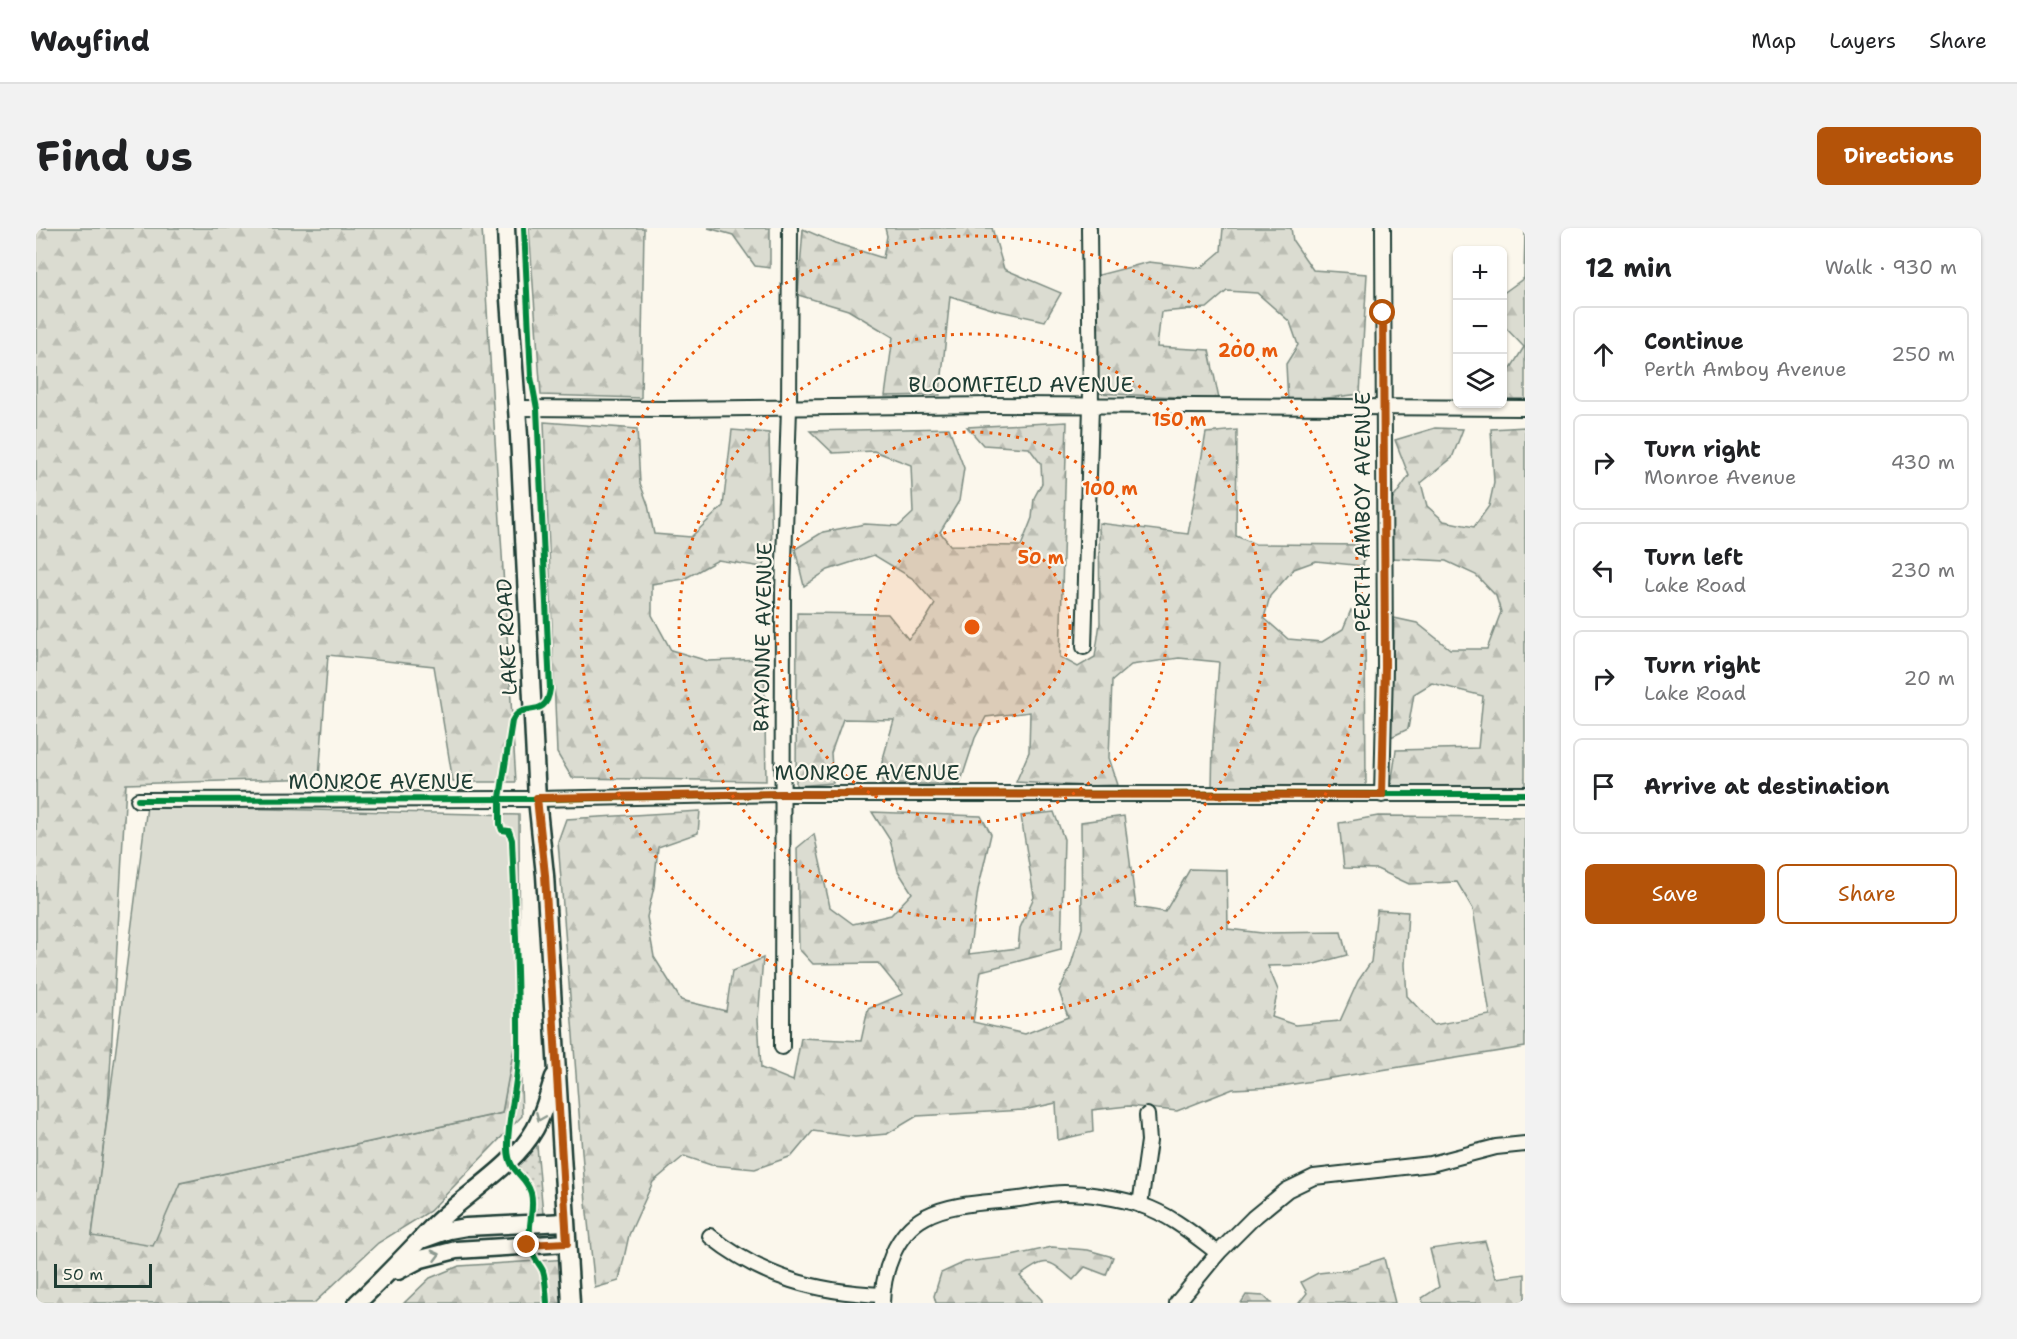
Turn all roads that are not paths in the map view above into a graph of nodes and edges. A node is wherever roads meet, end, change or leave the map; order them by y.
1 (506, 228) edge
2 (790, 228) edge
3 (1089, 228) edge
4 (1383, 228) edge
5 (1091, 406) junction
6 (1383, 407) junction
7 (516, 408) junction
8 (789, 408) junction
9 (1525, 408) edge
10 (1084, 647) dead end
11 (782, 794) junction
12 (1525, 794) edge
13 (1382, 795) junction
14 (537, 798) junction
15 (138, 800) dead end
16 (782, 1047) dead end
17 (558, 1068) junction
18 (1147, 1115) dead end
19 (1525, 1144) edge
20 (1140, 1205) junction
21 (566, 1222) junction
22 (710, 1236) dead end
23 (421, 1240) junction
24 (567, 1243) junction
25 (1218, 1253) junction
26 (383, 1279) junction
27 (882, 1299) edge
28 (357, 1303) edge
29 (571, 1303) edge
30 (1177, 1303) edge

1 - 7 street, LAKE ROAD
2 - 8 street, BAYONNE AVENUE
3 - 5 street
4 - 6 street, PERTH AMBOY AVENUE
5 - 6 street, BLOOMFIELD AVENUE
5 - 8 street, BLOOMFIELD AVENUE
5 - 10 street
6 - 9 street, BLOOMFIELD AVENUE
6 - 13 street, PERTH AMBOY AVENUE
7 - 8 street, BLOOMFIELD AVENUE
7 - 14 street, LAKE ROAD
8 - 11 street, BAYONNE AVENUE
11 - 13 street, MONROE AVENUE
11 - 14 street, MONROE AVENUE
11 - 16 street, BAYONNE AVENUE
12 - 13 street, MONROE AVENUE
14 - 15 street, MONROE AVENUE
14 - 17 street, LAKE ROAD
17 - 21 street, LAKE ROAD
17 -> 23 street
18 - 20 street
19 - 25 street
20 - 25 street
20 - 27 street
21 - 23 street
21 - 24 street, LAKE ROAD
22 - 27 street
23 - 26 street
26 -> 24 street
24 - 29 street, LAKE ROAD
25 - 30 street
26 - 28 street

